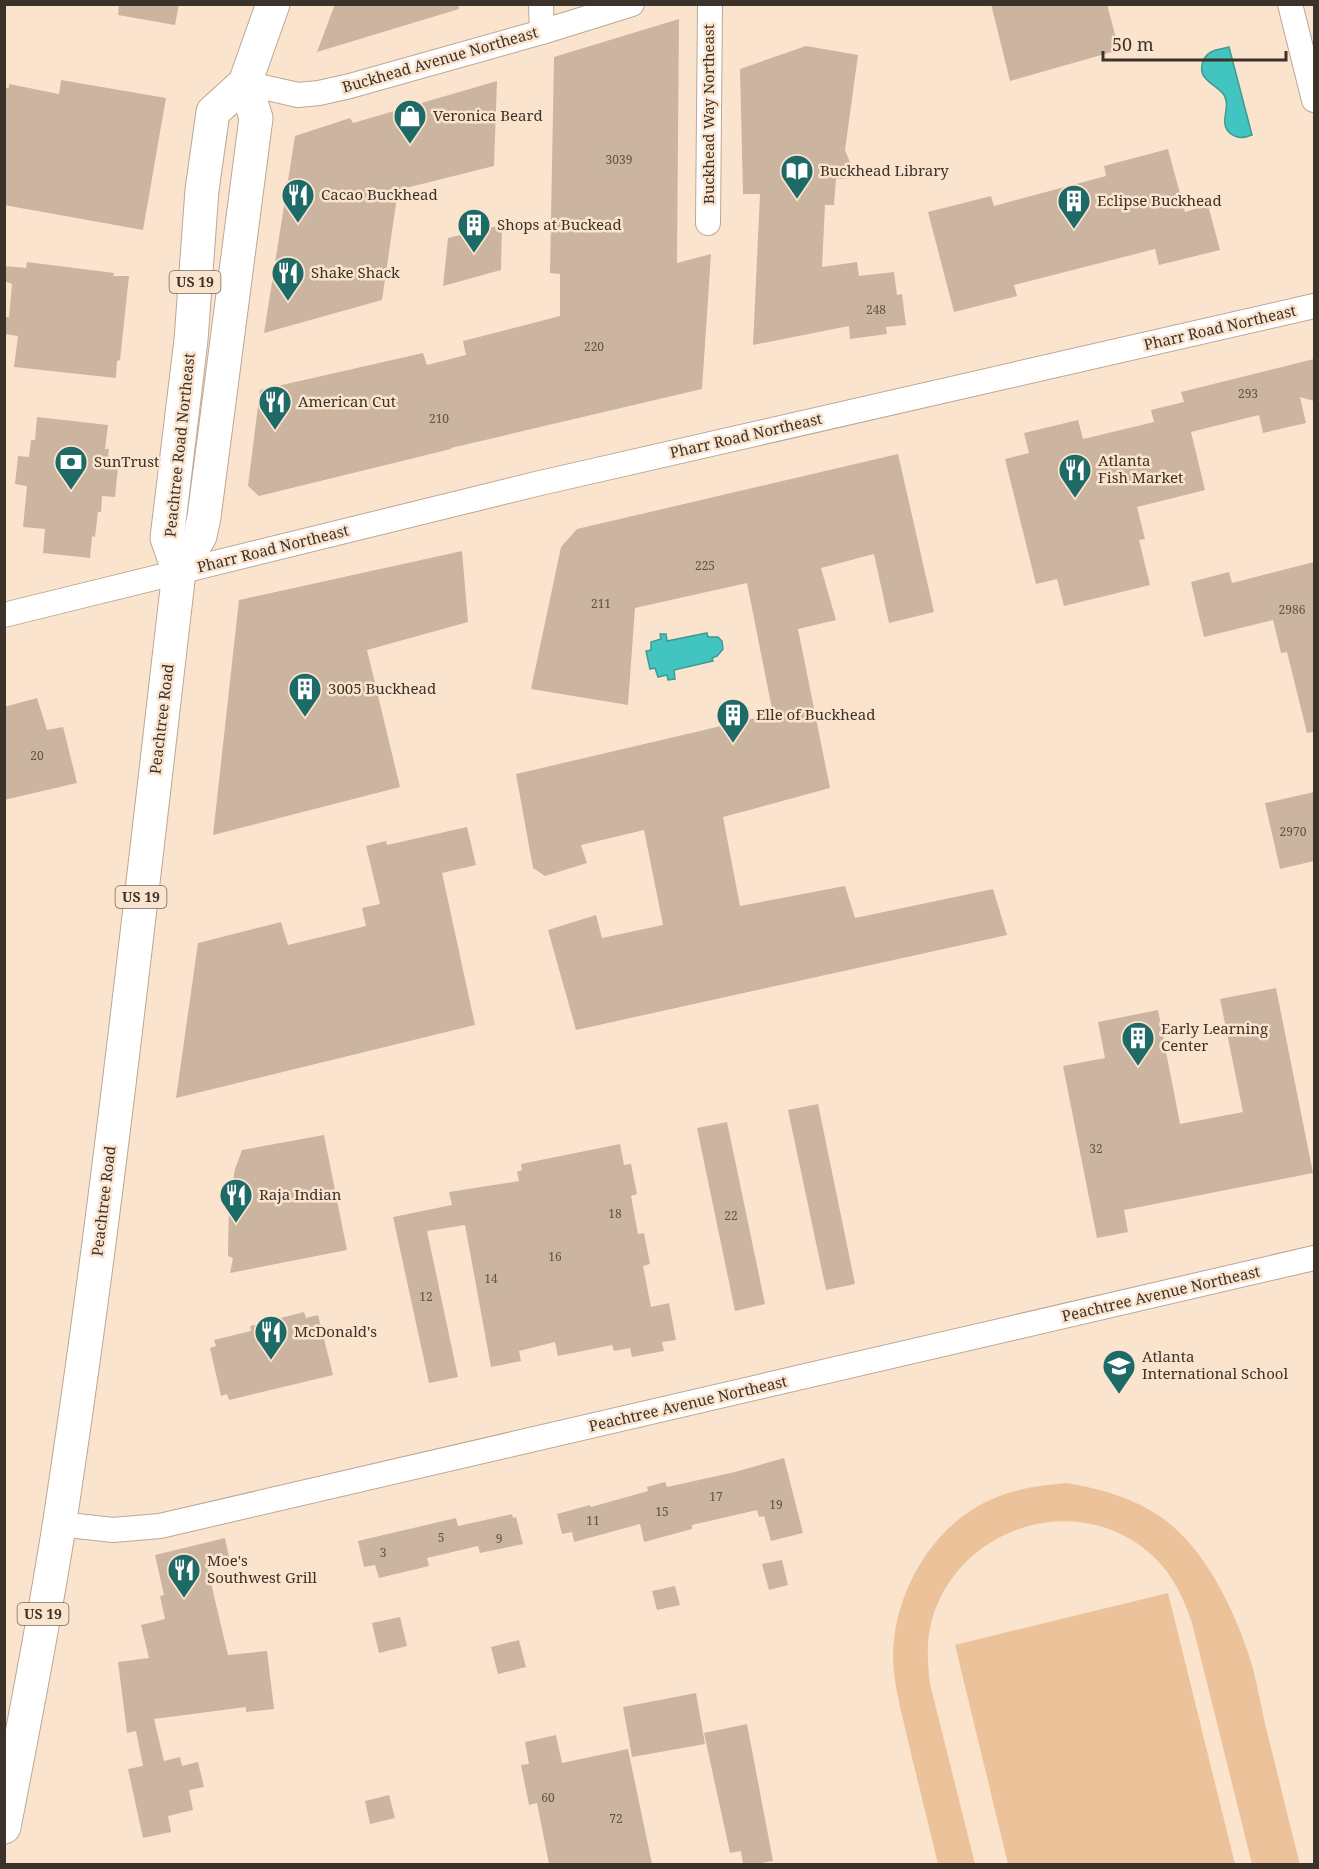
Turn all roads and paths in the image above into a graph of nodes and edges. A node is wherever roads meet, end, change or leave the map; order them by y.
1 (273, 4) edge
2 (541, 4) edge
3 (632, 4) edge
4 (710, 4) edge
5 (1290, 4) edge
6 (542, 32) junction
7 (245, 83) junction
8 (1314, 100) edge
9 (708, 223) dead end
10 (1314, 306) edge
11 (179, 572) junction
12 (4, 615) edge
13 (1314, 1258) edge
14 (59, 1524) junction
15 (4, 1827) edge

1 - 7 highway, Peachtree Road Northeast / US 19
2 - 6 street
3 - 6 street, Buckhead Avenue Northeast
4 - 9 street, Buckhead Way Northeast
5 - 8 street
6 - 7 street, Buckhead Avenue Northeast
7 - 11 highway, Peachtree Road Northeast / US 19
7 - 11 highway, Peachtree Road Northeast / US 19
10 - 11 street, Pharr Road Northeast
11 - 12 street, Pharr Road Northeast
11 - 14 highway, Peachtree Road / US 19
13 - 14 street, Peachtree Avenue Northeast
14 - 15 highway, Peachtree Road / US 19

